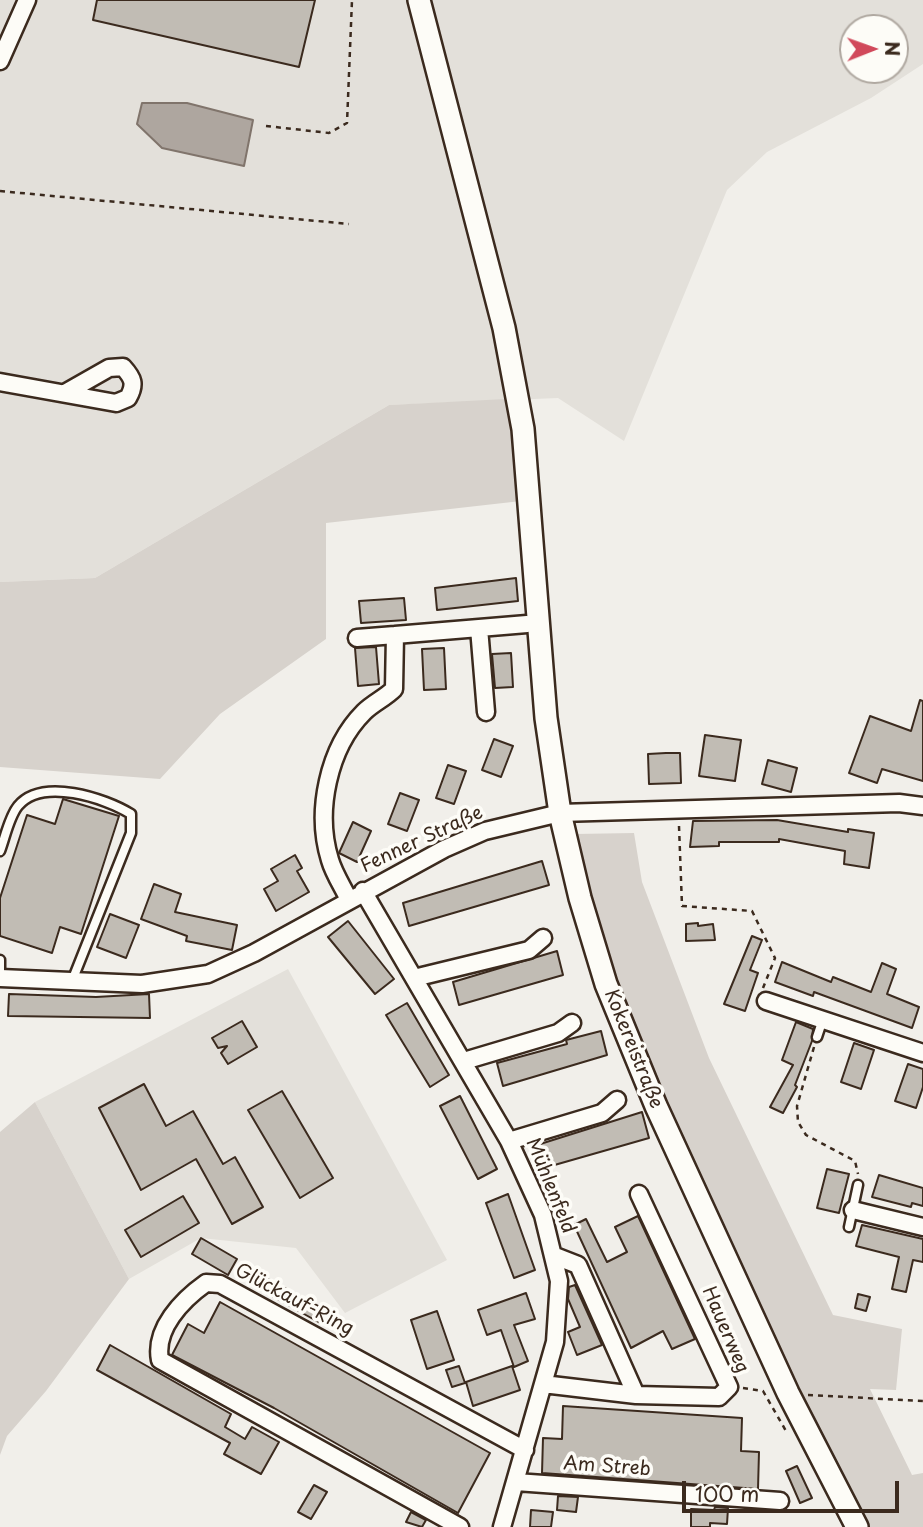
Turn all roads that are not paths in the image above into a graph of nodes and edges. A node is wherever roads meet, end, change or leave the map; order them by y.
1 (27, 0) edge
2 (419, 0) edge
3 (0, 61) edge
4 (0, 382) edge
5 (65, 393) dead end
6 (527, 624) dead end
7 (479, 628) junction
8 (395, 635) junction
9 (357, 638) dead end
10 (486, 712) dead end
11 (923, 806) edge
12 (559, 813) junction
13 (0, 851) edge
14 (356, 895) junction
15 (543, 939) dead end
16 (0, 960) edge
17 (0, 978) edge
18 (414, 978) junction
19 (72, 981) junction
20 (766, 1001) road end
21 (823, 1019) junction
22 (572, 1023) dead end
23 (817, 1037) road end
24 (923, 1053) edge
25 (464, 1060) junction
26 (617, 1100) dead end
27 (509, 1141) junction
28 (858, 1185) road end
29 (639, 1194) dead end
30 (853, 1210) junction
31 (849, 1227) dead end
32 (923, 1227) edge
33 (555, 1256) junction
34 (543, 1384) junction
35 (636, 1395) junction
36 (525, 1450) junction
37 (516, 1482) junction
38 (780, 1501) dead end
39 (460, 1527) edge
40 (502, 1527) edge
41 (857, 1527) edge

1 - 3 street
2 - 12 main road, Kokereistraße
4 - 5 street
6 - 7 street
7 - 8 street
7 - 10 street
8 - 9 street
8 - 14 street, Mühlenfeld
11 - 12 street, Fenner Straße
12 - 14 street, Fenner Straße
12 - 41 main road, Kokereistraße
13 - 19 lane
14 - 18 street, Mühlenfeld
14 - 19 street, Fenner Straße
15 - 18 street
16 - 17 lane
17 - 19 street, Fenner Straße
18 - 25 street, Mühlenfeld
20 - 21 street
21 - 23 lane
21 - 24 street
22 - 25 street
25 - 27 street, Mühlenfeld
26 - 27 street
27 - 33 street, Mühlenfeld
28 - 30 lane
29 - 35 street, Hauerweg
30 - 31 lane
30 - 32 street
33 - 34 street, Mühlenfeld
33 - 35 street
34 - 35 street, Hauerweg
34 - 36 street, Mühlenfeld
36 - 37 street, Mühlenfeld
36 - 39 street, Glückauf-Ring
37 - 38 street, Am Streb
37 - 40 street, Mühlenfeld

